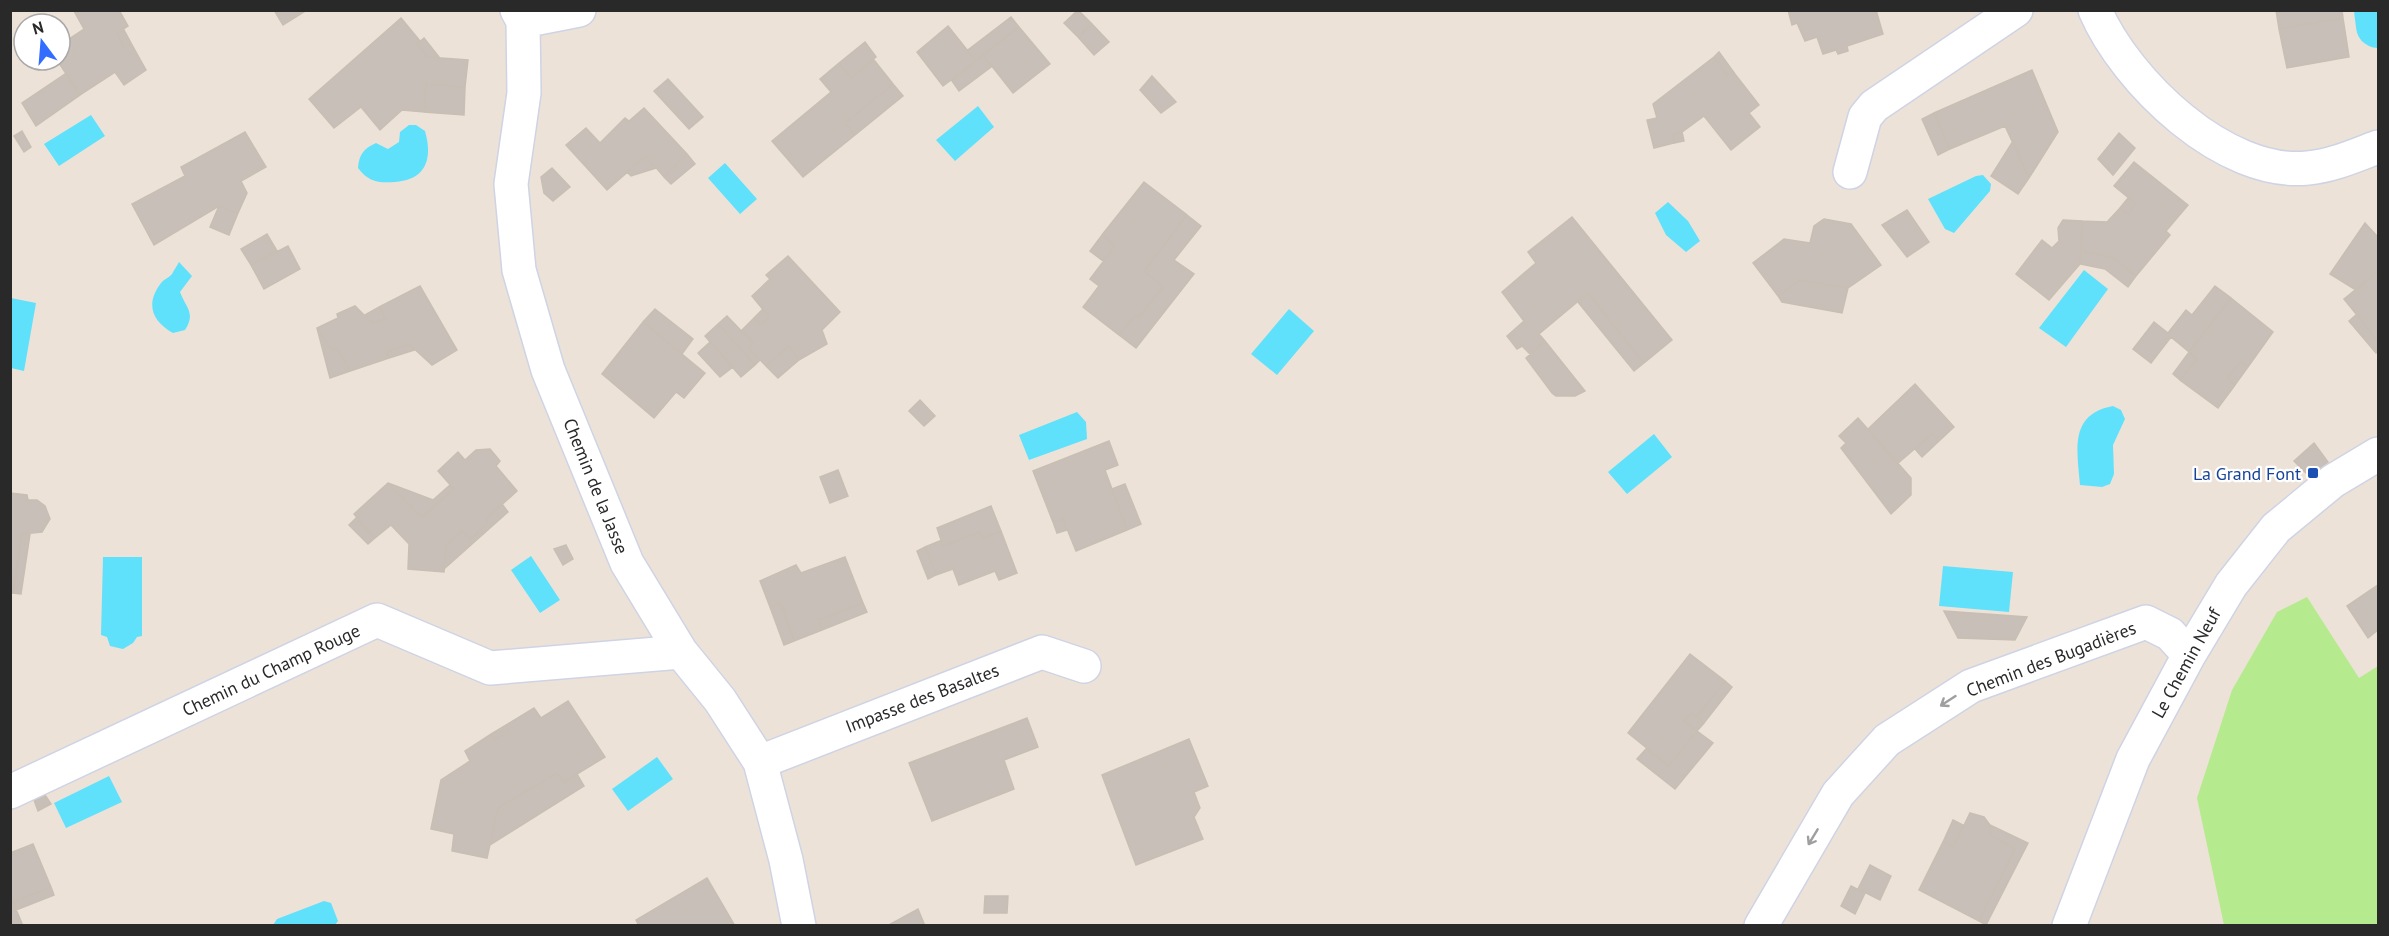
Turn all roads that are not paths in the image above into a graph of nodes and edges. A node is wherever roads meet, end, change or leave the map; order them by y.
1 (579, 10) edge
2 (2016, 10) edge
3 (2095, 10) edge
4 (520, 16) edge
5 (2379, 147) edge
6 (1850, 172) dead end
7 (2379, 454) edge
8 (681, 652) junction
9 (2189, 655) junction
10 (1084, 666) dead end
11 (760, 762) junction
12 (10, 792) edge
13 (799, 926) edge
14 (1761, 926) edge
15 (2069, 926) edge

1 - 4 street
2 - 6 street
3 - 5 street
4 - 8 street, Chemin de la Jasse
7 - 9 street, Le Chemin Neuf
8 - 11 street, Chemin de la Jasse
8 - 12 street, Chemin du Champ Rouge
9 -> 14 street, Chemin des Bugadières
9 - 15 street, Le Chemin Neuf
10 - 11 street, Impasse des Basaltes
11 - 13 street, Chemin de la Jasse

